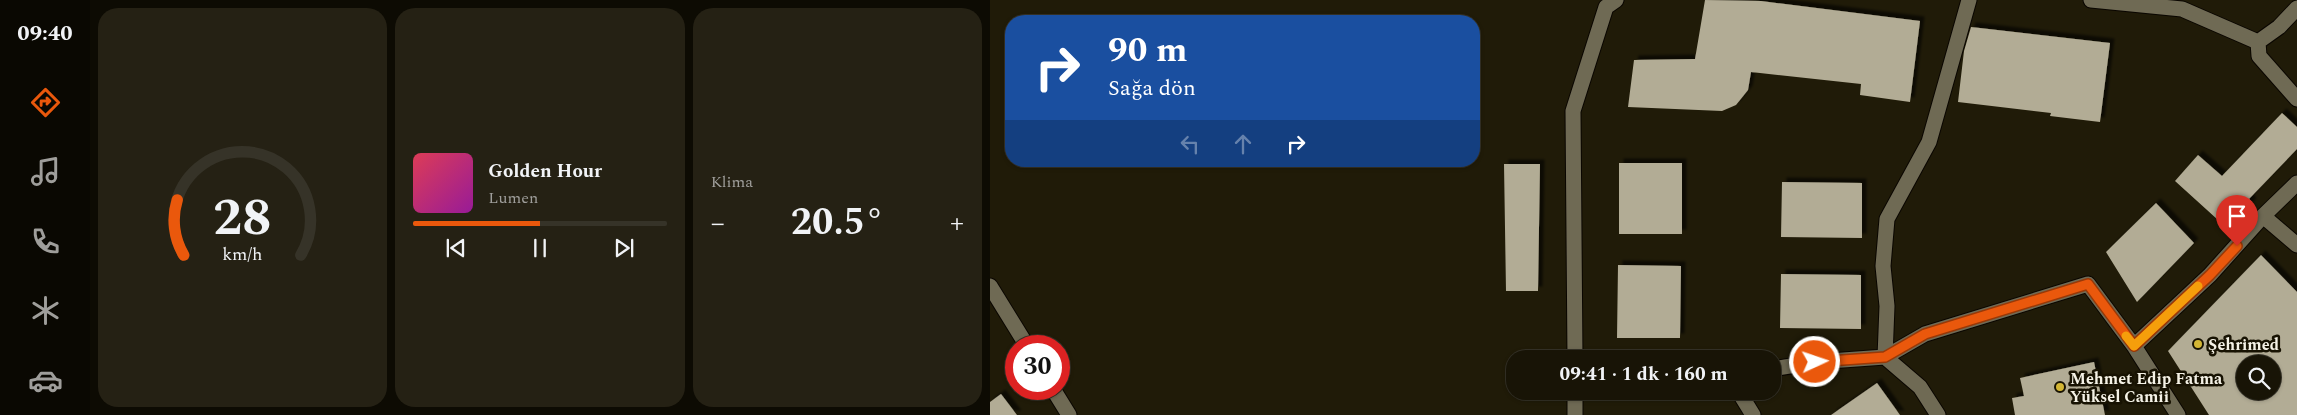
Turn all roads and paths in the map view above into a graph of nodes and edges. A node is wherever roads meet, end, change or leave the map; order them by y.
1 (1616, 0) edge
2 (1970, 0) edge
3 (2091, 0) edge
4 (2297, 8) edge
5 (2258, 42) junction
6 (2297, 99) edge
7 (2297, 183) edge
8 (2263, 216) junction
9 (2297, 245) edge
10 (990, 286) edge
11 (1020, 335) edge
12 (2134, 346) junction
13 (1575, 350) edge
14 (1885, 357) junction
15 (1781, 368) edge
16 (1060, 400) edge
17 (1575, 400) edge
18 (1744, 400) edge
19 (1069, 415) edge
20 (1576, 415) edge
21 (1753, 415) edge
22 (1938, 415) edge
23 (2178, 415) edge

1 - 13 street
2 - 14 street
3 - 5 street
4 - 5 street
5 - 6 street
7 - 8 street
8 - 9 street
8 - 12 street
10 - 11 street
12 - 14 street
12 - 23 street
14 - 15 street
14 - 22 street
16 - 19 street
17 - 20 street
18 - 21 street

